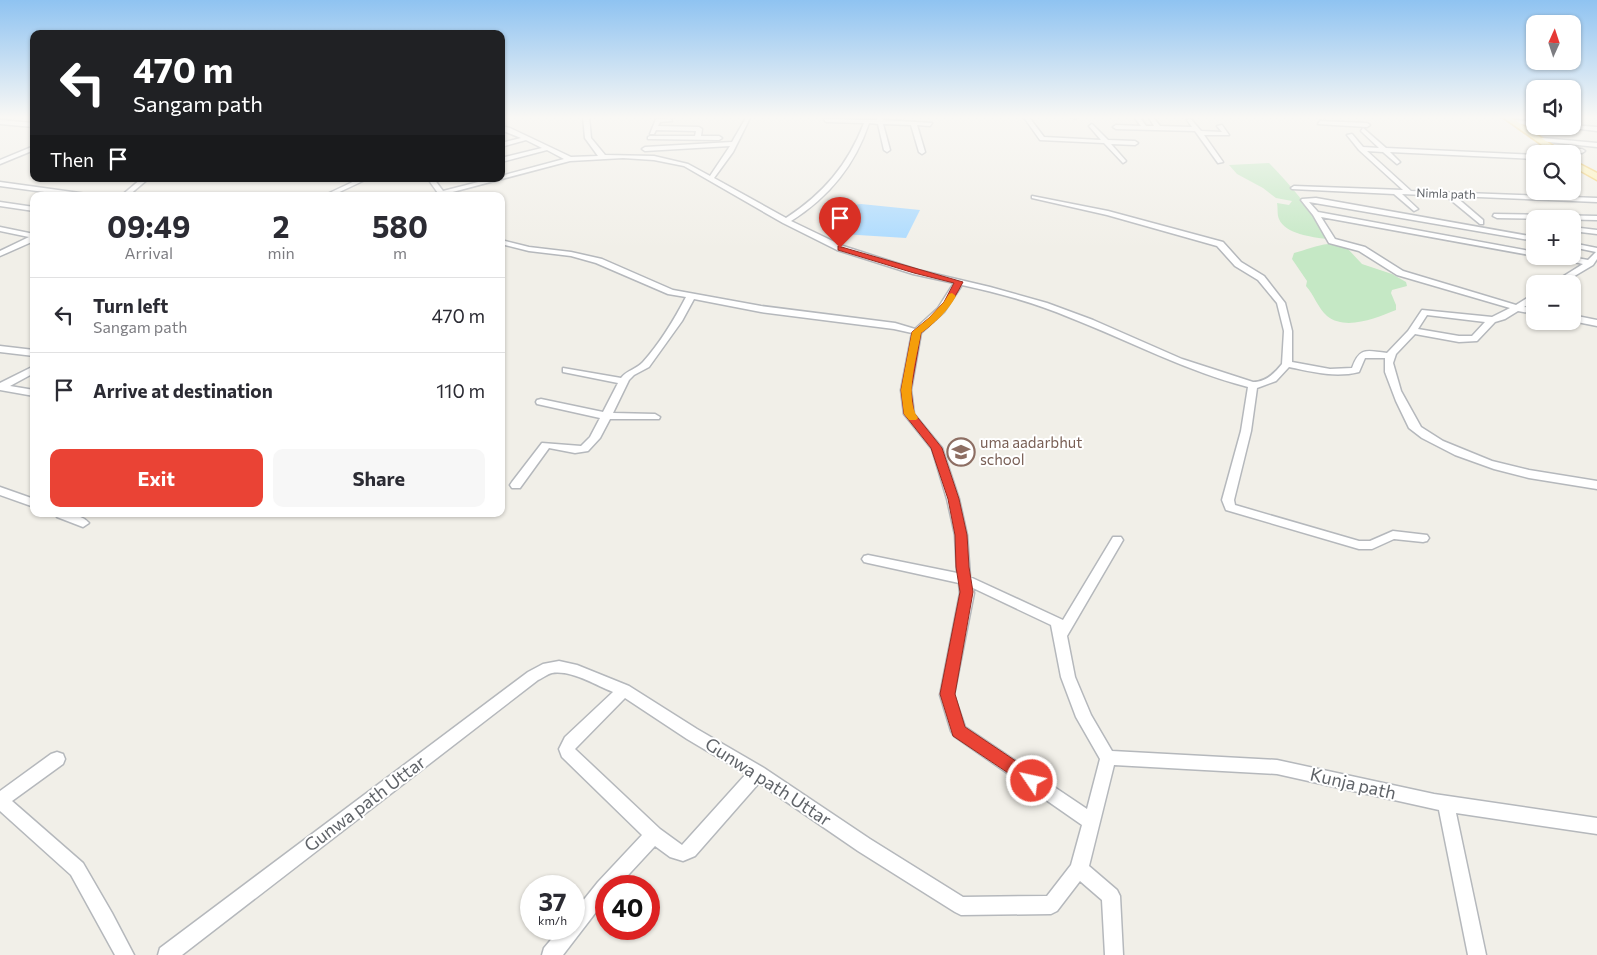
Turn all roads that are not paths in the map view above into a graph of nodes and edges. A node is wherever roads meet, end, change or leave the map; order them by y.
1 (564, 161) edge
2 (661, 161) edge
3 (725, 161) edge
4 (848, 161) edge
5 (1374, 161) edge
6 (1581, 167) edge
7 (505, 177) edge
8 (1597, 177) edge
9 (711, 178) junction
10 (141, 182) edge
11 (357, 182) edge
12 (485, 182) edge
13 (0, 184) edge
14 (1294, 188) dead end
15 (1355, 190) junction
16 (59, 192) edge
17 (129, 192) edge
18 (335, 192) edge
19 (449, 192) edge
20 (1396, 192) junction
21 (1409, 192) junction
22 (1448, 194) junction
23 (1034, 197) dead end
24 (1597, 200) edge
25 (1366, 201) dead end
26 (0, 204) edge
27 (30, 208) edge
28 (1414, 209) dead end
29 (1316, 214) junction
30 (1497, 216) dead end
31 (1526, 217) edge
32 (1581, 218) edge
33 (1597, 218) edge
34 (786, 221) junction
35 (1480, 222) dead end
36 (0, 229) edge
37 (1581, 230) edge
38 (1597, 232) edge
39 (30, 236) edge
40 (1526, 237) edge
41 (30, 239) edge
42 (505, 245) edge
43 (1581, 247) edge
44 (1597, 250) edge
45 (1526, 252) edge
46 (0, 254) edge
47 (1597, 254) edge
48 (1581, 261) edge
49 (1590, 263) junction
50 (1570, 275) edge
51 (959, 282) junction
52 (691, 296) junction
53 (1526, 302) edge
54 (1518, 308) junction
55 (1526, 309) edge
56 (1492, 320) junction
57 (1581, 320) edge
58 (1597, 323) edge
59 (1413, 331) junction
60 (917, 332) junction
61 (0, 349) edge
62 (30, 353) edge
63 (1390, 356) junction
64 (1287, 364) junction
65 (566, 370) dead end
66 (30, 371) edge
67 (623, 381) junction
68 (1253, 385) junction
69 (0, 387) edge
70 (30, 392) edge
71 (541, 402) dead end
72 (607, 416) junction
73 (655, 417) dead end
74 (516, 485) dead end
75 (1597, 485) edge
76 (0, 491) edge
77 (30, 502) edge
78 (68, 517) edge
79 (83, 524) dead end
80 (1423, 538) dead end
81 (1117, 540) dead end
82 (868, 559) dead end
83 (964, 579) junction
84 (1060, 636) junction
85 (624, 690) junction
86 (1108, 758) junction
87 (57, 759) dead end
88 (758, 772) junction
89 (0, 801) edge
90 (1446, 804) junction
91 (1091, 822) junction
92 (1597, 826) edge
93 (654, 835) junction
94 (1079, 869) junction
95 (585, 913) edge
96 (563, 940) edge
97 (124, 955) edge
98 (167, 955) edge
99 (551, 955) edge
100 (1114, 955) edge
101 (1477, 955) edge

1 - 7 street
2 - 9 street
3 - 9 street
4 - 34 street
5 - 21 street
6 - 8 main road
9 - 34 street
10 - 17 street
11 - 18 street
12 - 19 street
13 - 16 street
14 - 15 street, Nimla path
15 - 20 street, Nimla path
15 - 25 street
20 - 21 street, Nimla path
20 - 28 street
21 - 22 street, Nimla path
22 - 24 street, Nimla path
22 - 35 street
23 - 64 street
26 - 27 street
29 - 40 street
29 - 45 street
29 - 54 street
30 - 31 street
32 - 33 street
34 - 51 street
36 - 39 street
37 - 38 street
41 - 46 street
42 - 52 street
43 - 44 street
47 - 49 street
48 - 49 street
49 - 50 street
51 - 60 street
51 - 68 street
52 - 60 street
52 - 67 street
53 - 54 street
54 - 55 street
54 - 56 street
56 - 59 street
56 - 59 street
57 - 58 street
59 - 63 street
60 - 83 street
61 - 62 street
63 - 64 street
63 - 75 street
64 - 68 street
65 - 67 street
66 - 69 street
67 - 72 street
68 - 80 street
69 - 70 street
71 - 72 street
72 - 73 street
72 - 74 street
76 - 77 street
78 - 79 street
81 - 84 street
82 - 83 street
83 - 84 street
83 - 91 street
84 - 86 street
85 - 88 street, Gunwa path Uttar
85 - 93 street
85 - 98 street, Gunwa path Uttar
86 - 90 street, Kunja path
86 - 91 street, Gunwa path Uttar
87 - 89 street
88 - 93 street
88 - 94 street, Gunwa path Uttar
89 - 97 street
90 - 92 street, Kunja path
90 - 101 street
91 - 94 street, Gunwa path Uttar
93 - 95 street
94 - 100 street
96 - 99 street

